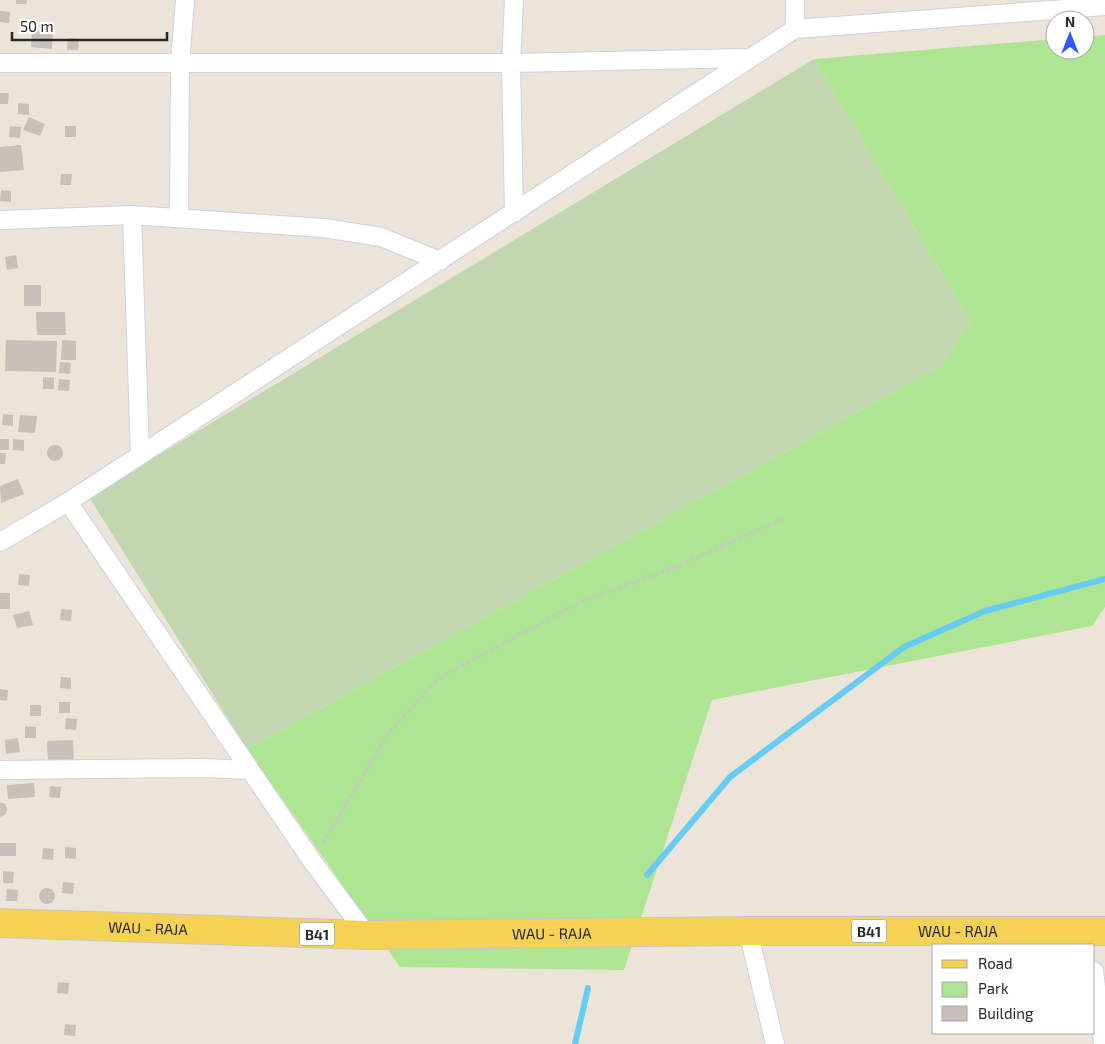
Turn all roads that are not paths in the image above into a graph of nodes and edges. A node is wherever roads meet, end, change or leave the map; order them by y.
1 (185, 0) edge
2 (514, 0) edge
3 (795, 0) edge
4 (1076, 4) edge
5 (1105, 6) edge
6 (795, 29) junction
7 (750, 58) junction
8 (0, 63) edge
9 (180, 63) junction
10 (512, 63) junction
11 (514, 212) junction
12 (132, 215) junction
13 (179, 218) junction
14 (0, 220) edge
15 (440, 260) junction
16 (140, 455) junction
17 (68, 502) junction
18 (0, 542) edge
19 (0, 770) edge
20 (250, 770) junction
21 (0, 924) edge
22 (748, 931) junction
23 (367, 935) junction
24 (1095, 936) edge
25 (1095, 979) edge
26 (775, 1044) edge
27 (1103, 1044) edge

1 - 9 street
2 - 10 street
3 - 6 street
4 - 5 street
4 - 6 street
6 - 7 street
7 - 10 street
7 - 11 street
8 - 9 street
9 - 10 street
9 - 13 street
10 - 11 street
11 - 15 street
12 - 13 street
12 - 14 street
12 - 16 street
13 - 15 street
15 - 16 street
16 - 17 street
17 - 18 street
17 - 20 street
19 - 20 street
20 - 23 street
21 - 23 main road, WAU - RAJA / B41
22 - 23 main road, WAU - RAJA / B41
22 - 24 main road, WAU - RAJA / B41
22 - 26 street
25 - 27 street

